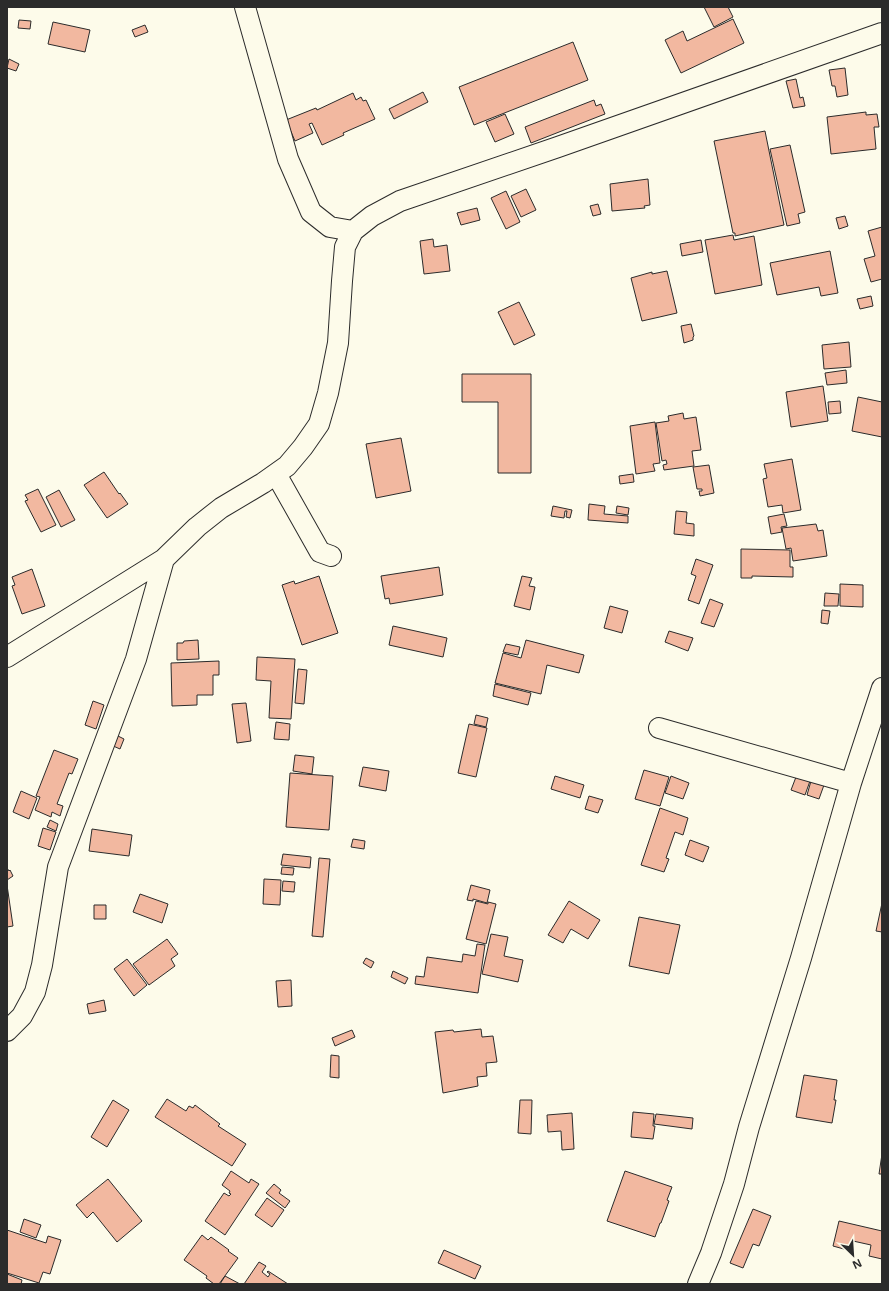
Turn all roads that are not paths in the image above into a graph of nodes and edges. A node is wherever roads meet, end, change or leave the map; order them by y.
1 (245, 7) edge
2 (882, 33) edge
3 (353, 231) junction
4 (276, 474) junction
5 (331, 556) dead end
6 (164, 559) junction
7 (7, 656) edge
8 (882, 688) edge
9 (659, 728) dead end
10 (851, 783) junction
11 (7, 1031) edge
12 (698, 1284) edge

1 - 3 street
2 - 3 street
3 - 4 street
4 - 5 street
4 - 6 street
6 - 7 street
6 - 11 street
8 - 10 street
9 - 10 street
10 - 12 street

